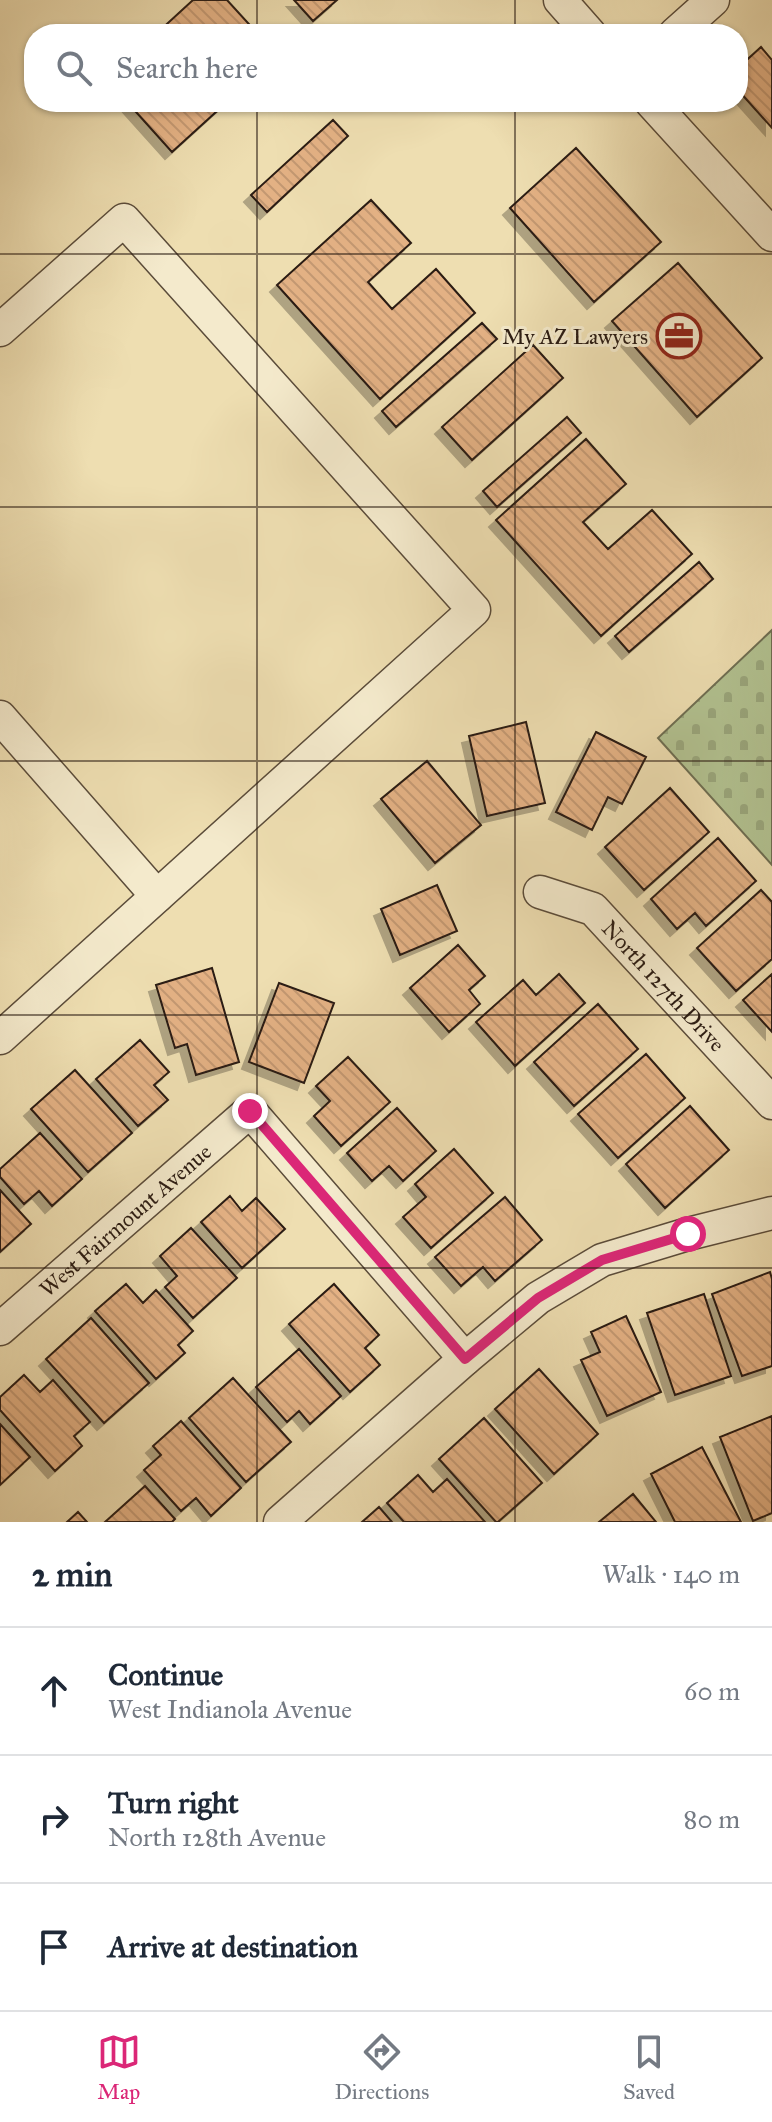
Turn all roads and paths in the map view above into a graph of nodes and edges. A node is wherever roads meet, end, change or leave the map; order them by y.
1 (560, 0) edge
2 (713, 0) edge
3 (581, 24) edge
4 (686, 24) edge
5 (660, 112) edge
6 (772, 235) edge
7 (0, 330) edge
8 (0, 717) edge
9 (540, 892) dead end
10 (157, 896) junction
11 (0, 1038) edge
12 (772, 1103) edge
13 (772, 1213) edge
14 (0, 1329) edge
15 (465, 1359) junction
16 (280, 1522) edge

1 - 3 street
2 - 4 street
5 - 6 street
7 - 10 street
8 - 10 street
9 - 12 street, North 127th Drive
10 - 11 street
13 - 15 street
14 - 15 street, West Fairmount Avenue
15 - 16 street

